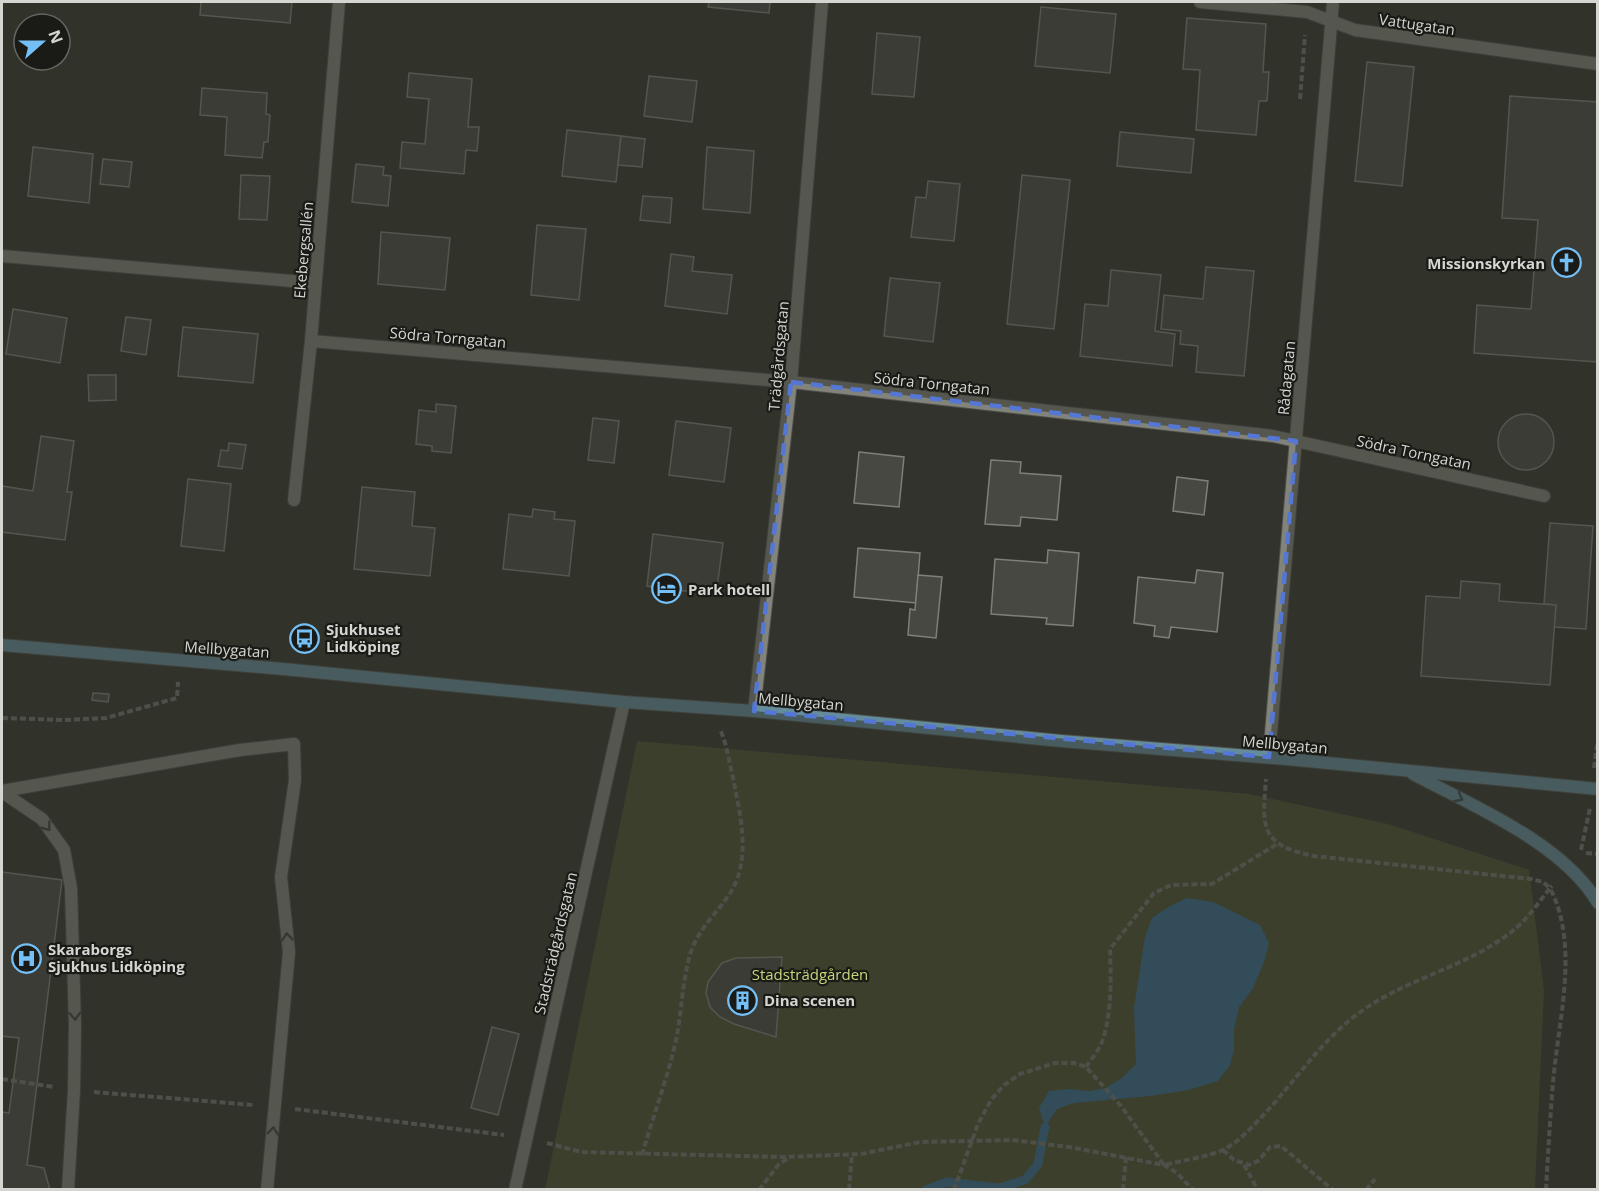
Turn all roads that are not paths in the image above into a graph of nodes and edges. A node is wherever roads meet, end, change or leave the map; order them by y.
1 (339, 2) edge
2 (822, 2) edge
3 (1200, 2) edge
4 (1333, 2) edge
5 (1332, 20) junction
6 (1598, 63) edge
7 (2, 256) edge
8 (315, 284) junction
9 (311, 341) junction
10 (791, 382) junction
11 (1296, 441) junction
12 (1544, 496) dead end
13 (294, 500) dead end
14 (2, 645) edge
15 (624, 702) junction
16 (754, 711) junction
17 (1269, 758) junction
18 (1407, 771) junction
19 (1595, 789) edge
20 (2, 792) edge
21 (1598, 903) edge
22 (68, 1190) edge
23 (267, 1190) edge
24 (515, 1190) edge

1 - 8 street, Ekebergsallén
2 - 10 street, Trädgårdsgatan
3 - 5 street, Vattugatan
4 - 5 street, Rådagatan
5 - 6 street, Vattugatan
5 - 11 street, Rådagatan
7 - 8 street
8 - 9 street, Ekebergsallén
9 - 10 street, Södra Torngatan
9 - 13 street, Ekebergsallén
10 - 11 street, Södra Torngatan
10 - 16 street, Trädgårdsgatan
11 - 12 street, Södra Torngatan
11 - 17 street, Rådagatan
14 - 15 main road, Mellbygatan
15 - 16 main road, Mellbygatan
15 - 24 street, Stadsträdgårdsgatan
16 - 17 main road, Mellbygatan
17 - 18 main road, Mellbygatan
18 - 19 main road, Mellbygatan
18 -> 21 main road
20 -> 22 street
23 -> 20 street

